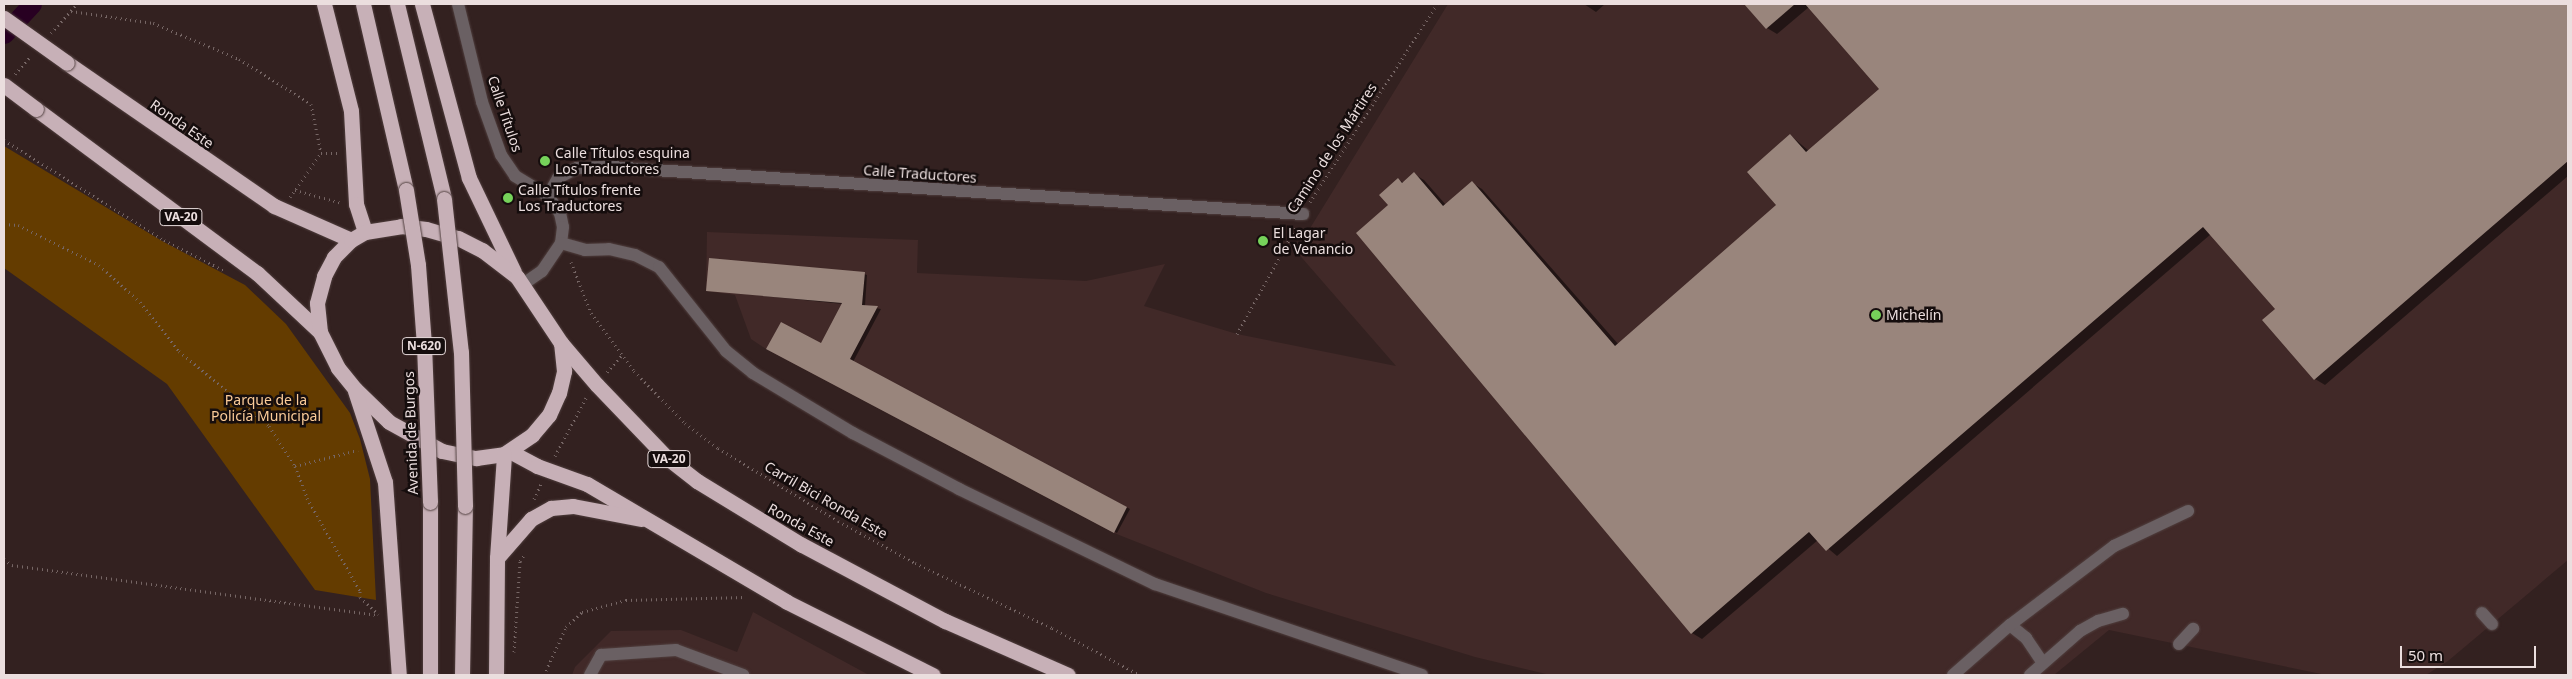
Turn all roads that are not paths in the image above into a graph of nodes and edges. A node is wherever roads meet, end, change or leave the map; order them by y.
1 (324, 4) edge
2 (363, 4) edge
3 (397, 4) edge
4 (422, 4) edge
5 (458, 4) edge
6 (4, 18) edge
7 (4, 85) edge
8 (548, 196) junction
9 (1303, 214) road end
10 (365, 232) junction
11 (351, 240) junction
12 (561, 243) junction
13 (520, 281) junction
14 (320, 332) junction
15 (561, 343) junction
16 (355, 390) junction
17 (507, 453) junction
18 (2188, 510) dead end
19 (654, 521) junction
20 (497, 558) junction
21 (2482, 613) dead end
22 (2123, 614) dead end
23 (2492, 624) dead end
24 (2010, 625) junction
25 (2193, 629) dead end
26 (2179, 644) dead end
27 (2043, 663) junction
28 (399, 675) edge
29 (430, 675) edge
30 (462, 675) edge
31 (496, 675) edge
32 (590, 675) edge
33 (743, 675) edge
34 (933, 675) edge
35 (1068, 675) edge
36 (1422, 675) edge
37 (1953, 675) edge
38 (2030, 675) edge

1 - 10 highway
2 - 29 highway, Avenida de Burgos / N-620, bridge
3 - 30 highway, N-620, bridge
4 - 13 highway
5 - 8 street, Calle Títulos
6 - 11 highway, Ronda Este, bridge
7 - 14 highway, Ronda Este / VA-20, bridge
8 - 9 street, Calle Traductores
8 - 12 street, Calle Títulos
10 - 11 highway, Ronda Este / VA-20
10 - 13 highway, Ronda Este / VA-20
11 - 14 highway, Ronda Este / VA-20
12 - 13 street
12 - 36 street
13 - 15 highway, Ronda Este / VA-20
14 - 16 highway, Ronda Este / VA-20
15 - 17 highway, Ronda Este / VA-20
15 - 35 highway, Ronda Este / VA-20
16 - 17 highway, Ronda Este / VA-20
16 - 28 highway
17 - 19 highway
17 - 20 highway
18 - 24 street
19 - 20 highway
19 - 34 highway
20 - 31 highway
21 - 23 street
22 - 27 street
24 - 27 street
24 - 37 street
25 - 26 street
27 - 38 street
32 - 33 street

